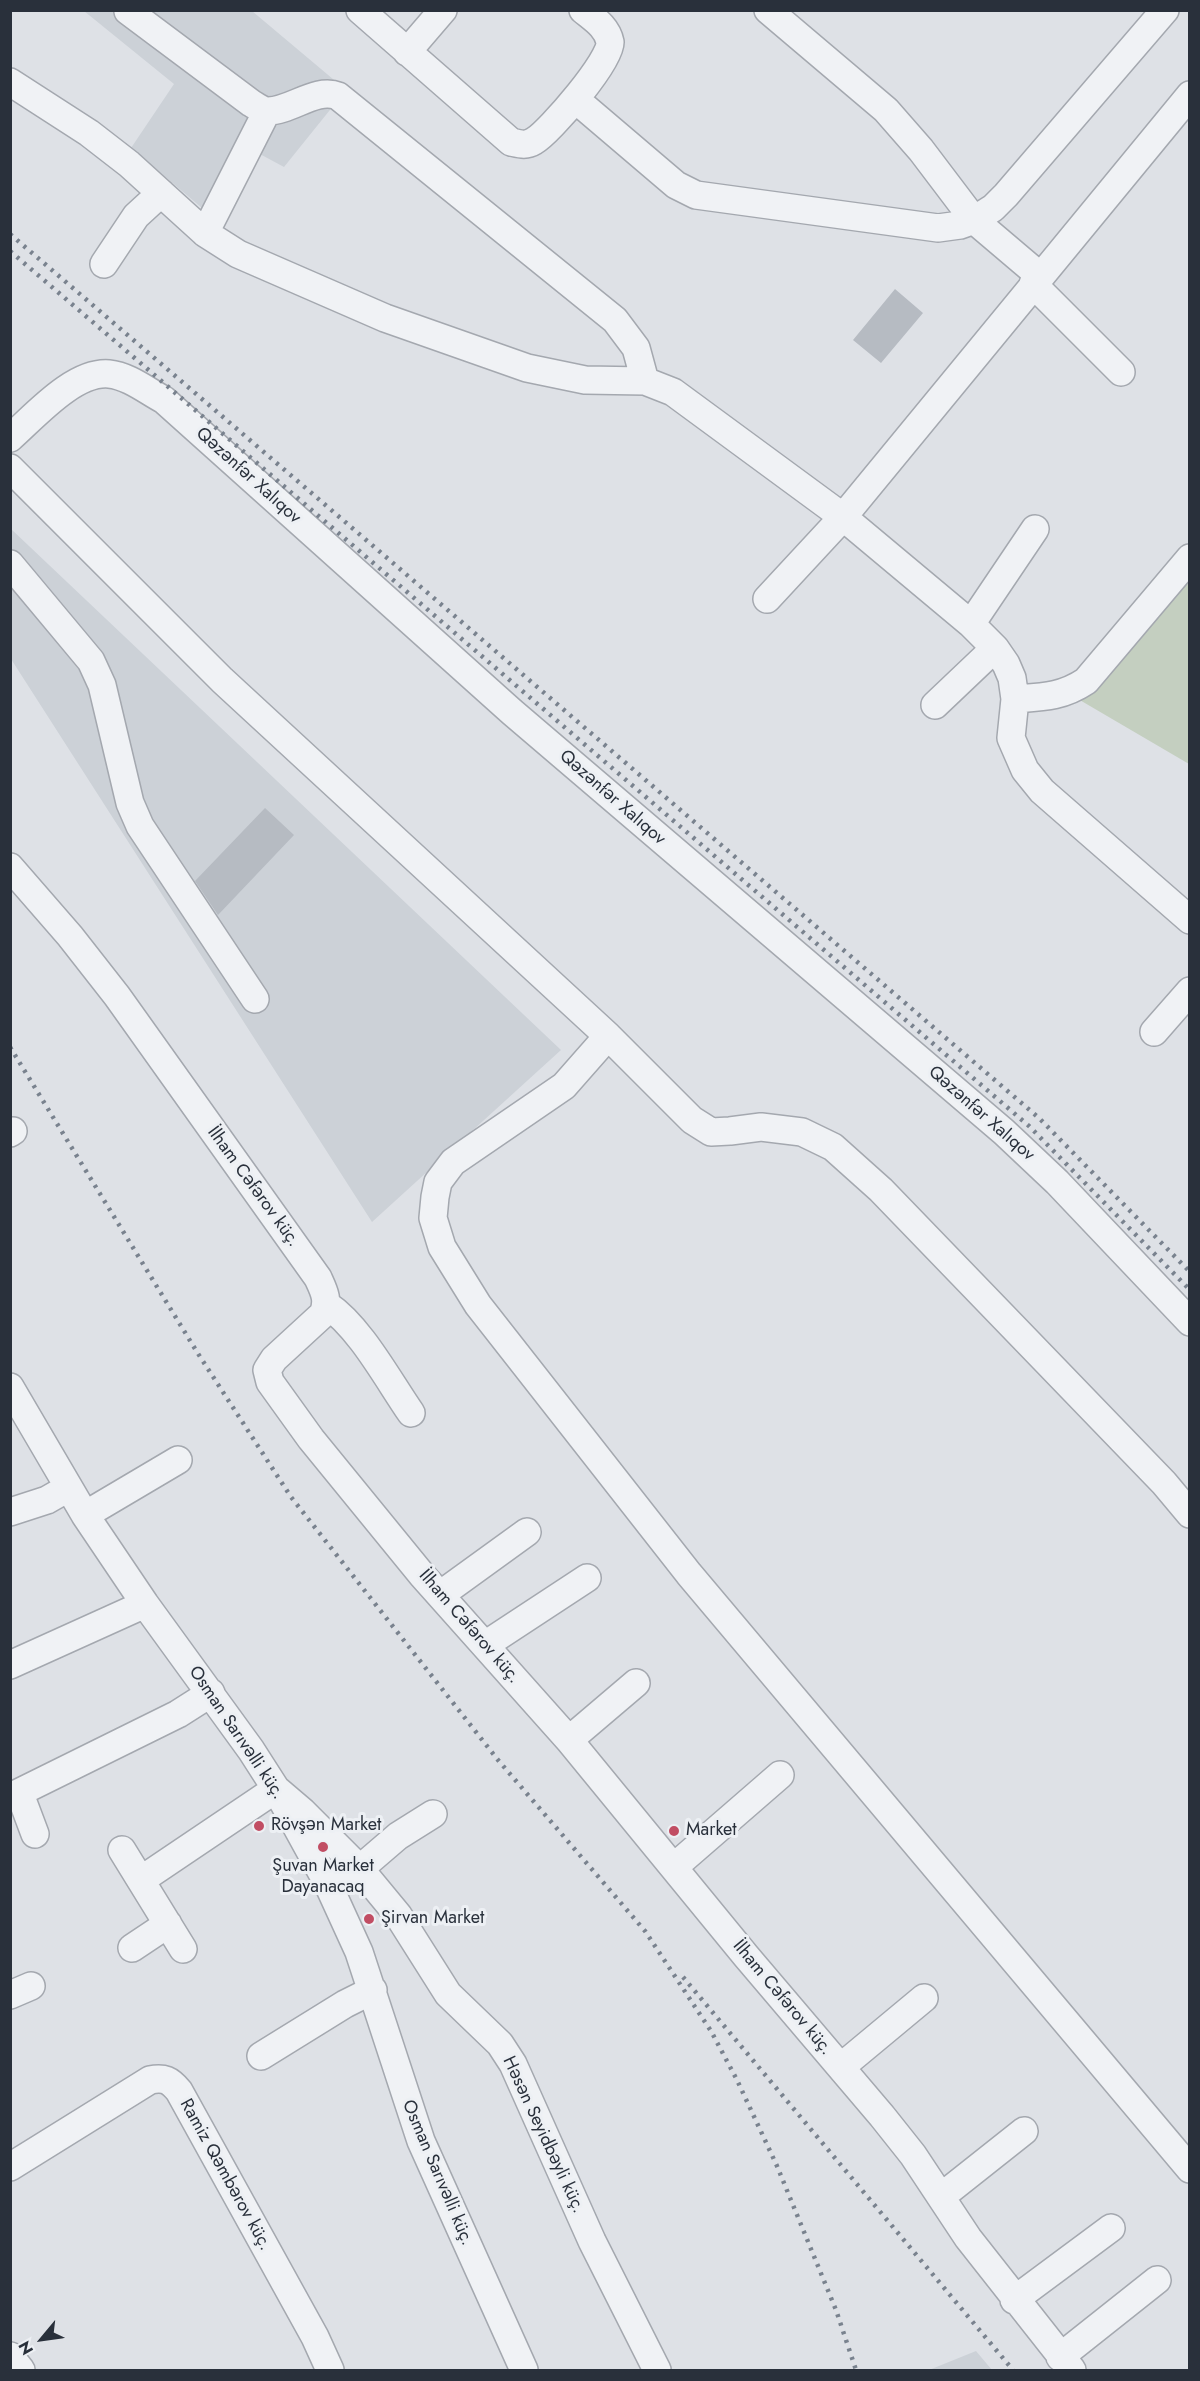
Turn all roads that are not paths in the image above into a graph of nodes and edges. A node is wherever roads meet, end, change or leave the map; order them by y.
1 (360, 10) edge
2 (443, 10) edge
3 (584, 10) edge
4 (768, 10) edge
5 (1165, 10) edge
6 (128, 11) edge
7 (407, 52) junction
8 (10, 82) edge
9 (1190, 95) edge
10 (575, 99) junction
11 (267, 111) junction
12 (161, 193) junction
13 (974, 220) junction
14 (205, 233) junction
15 (104, 264) dead end
16 (1036, 280) junction
17 (1122, 372) dead end
18 (645, 381) junction
19 (10, 438) edge
20 (10, 468) edge
21 (843, 517) junction
22 (1035, 529) dead end
23 (1190, 558) edge
24 (10, 564) edge
25 (767, 599) dead end
26 (971, 624) junction
27 (995, 648) junction
28 (1015, 699) junction
29 (935, 705) dead end
30 (10, 867) edge
31 (1190, 920) edge
32 (1190, 991) edge
33 (255, 999) dead end
34 (1154, 1032) dead end
35 (608, 1036) junction
36 (327, 1305) junction
37 (1190, 1322) edge
38 (10, 1387) edge
39 (411, 1413) dead end
40 (178, 1460) dead end
41 (68, 1488) junction
42 (10, 1512) edge
43 (1190, 1514) edge
44 (86, 1515) junction
45 (528, 1532) dead end
46 (587, 1578) dead end
47 (441, 1595) junction
48 (146, 1604) junction
49 (485, 1646) junction
50 (10, 1665) edge
51 (636, 1683) dead end
52 (210, 1693) junction
53 (569, 1740) junction
54 (780, 1775) dead end
55 (276, 1789) junction
56 (15, 1796) edge
57 (433, 1814) dead end
58 (35, 1834) dead end
59 (122, 1850) dead end
60 (674, 1867) junction
61 (360, 1869) junction
62 (141, 1880) junction
63 (332, 1892) junction
64 (168, 1924) junction
65 (132, 1948) dead end
66 (183, 1948) dead end
67 (373, 1990) junction
68 (924, 1998) dead end
69 (261, 2056) dead end
70 (841, 2067) junction
71 (1024, 2131) dead end
72 (10, 2168) edge
73 (1190, 2169) edge
74 (942, 2196) junction
75 (1111, 2228) dead end
76 (1157, 2280) dead end
77 (1014, 2300) junction
78 (10, 2356) edge
79 (1066, 2364) edge
80 (21, 2370) edge
81 (330, 2370) edge
82 (524, 2370) edge
83 (657, 2370) edge

1 - 7 street
2 - 7 street
3 - 10 street
4 - 13 street
5 - 13 street
6 - 11 street
7 - 10 street
8 - 12 street
9 - 16 street
10 - 13 street
11 - 14 street
11 - 18 street
12 - 14 street
12 - 15 street
13 - 16 street
14 - 18 street
16 - 17 street
16 - 21 street
18 - 21 street
19 - 37 street, Qəzənfər Xalıqov
20 - 35 street
21 - 25 street
21 - 26 street
22 - 26 street
23 - 28 street
24 - 33 street
26 - 27 street
27 - 28 street
27 - 29 street
28 - 31 street
30 - 36 street, İlham Cəfərov küç.
32 - 34 street
35 - 43 street
35 - 73 street
36 - 39 street
36 - 47 street, İlham Cəfərov küç.
38 - 41 street, Osman Sarıvəlli küç.
40 - 44 street
41 - 42 street
41 - 44 street, Osman Sarıvəlli küç.
44 - 48 street, Osman Sarıvəlli küç.
45 - 47 street
46 - 49 street
47 - 49 street, İlham Cəfərov küç.
48 - 50 street
48 - 52 street, Osman Sarıvəlli küç.
49 - 53 street, İlham Cəfərov küç.
51 - 53 street
52 - 55 street, Osman Sarıvəlli küç.
52 - 56 street
53 - 60 street, İlham Cəfərov küç.
54 - 60 street
55 - 61 street, Həsən Seyidbəyli küç.
55 - 62 street
55 - 63 street, Osman Sarıvəlli küç.
56 - 58 street
57 - 61 street
59 - 62 street
60 - 70 street, İlham Cəfərov küç.
61 - 63 street
61 - 83 street, Həsən Seyidbəyli küç.
62 - 64 street
63 - 67 street, Osman Sarıvəlli küç.
64 - 65 street
64 - 66 street
67 - 69 street
67 - 82 street, Osman Sarıvəlli küç.
68 - 70 street
70 - 74 street, İlham Cəfərov küç.
71 - 74 street
72 - 81 street, Ramiz Qəmbərov küç.
74 - 77 street, İlham Cəfərov küç.
75 - 77 street
76 - 79 street
77 - 79 street, İlham Cəfərov küç.
78 - 80 street

